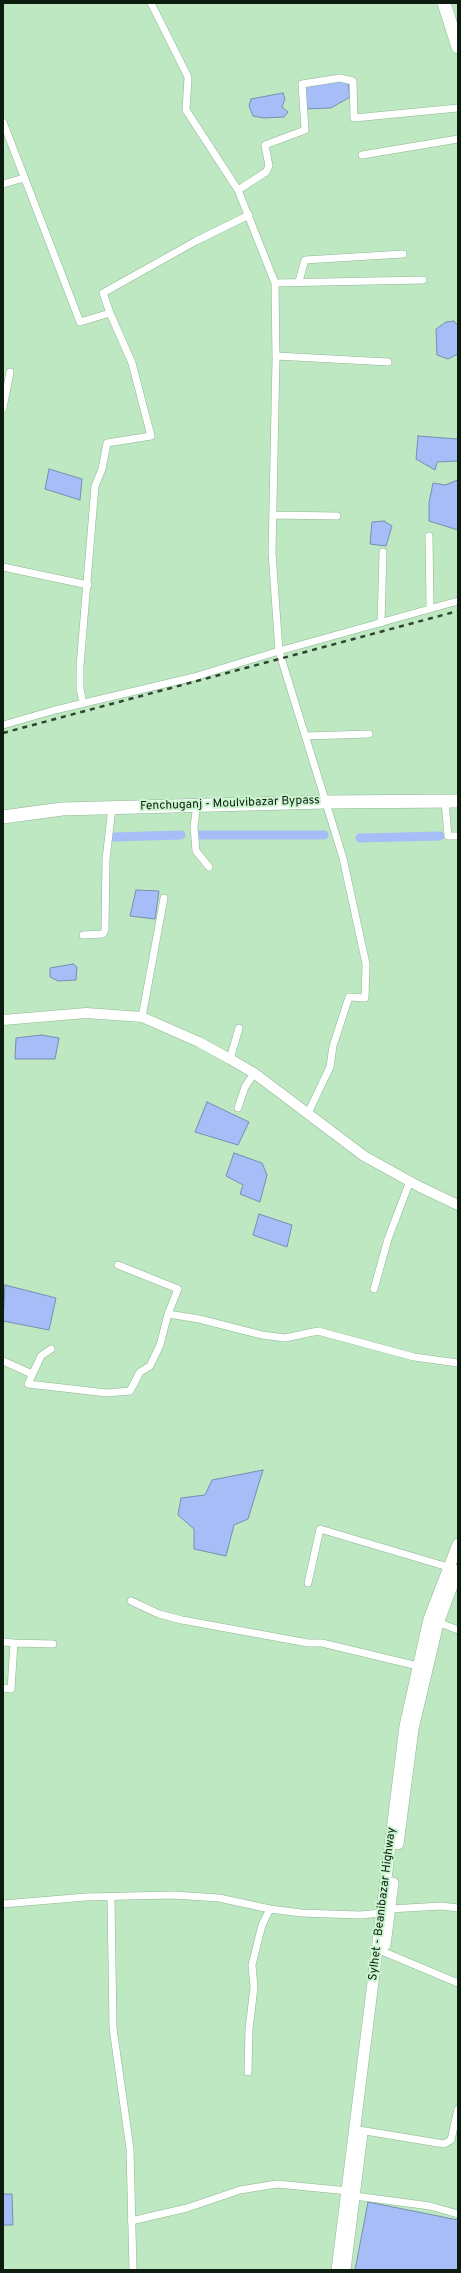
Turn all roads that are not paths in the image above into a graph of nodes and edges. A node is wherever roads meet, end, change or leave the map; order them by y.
1 (151, 3) edge
2 (444, 3) edge
3 (456, 31) edge
4 (458, 47) edge
5 (458, 108) edge
6 (3, 122) edge
7 (458, 139) edge
8 (362, 155) dead end
9 (24, 178) junction
10 (3, 184) edge
11 (238, 190) junction
12 (249, 215) junction
13 (403, 254) dead end
14 (423, 280) dead end
15 (299, 281) junction
16 (275, 283) junction
17 (110, 313) junction
18 (276, 356) junction
19 (388, 362) dead end
20 (10, 372) dead end
21 (3, 408) edge
22 (273, 515) junction
23 (337, 516) dead end
24 (429, 536) dead end
25 (383, 552) dead end
26 (3, 567) edge
27 (88, 586) junction
28 (458, 601) edge
29 (430, 608) junction
30 (381, 623) junction
31 (279, 651) junction
32 (83, 703) junction
33 (3, 725) edge
34 (369, 734) dead end
35 (306, 736) junction
36 (452, 801) edge
37 (324, 802) junction
38 (197, 805) junction
39 (112, 808) junction
40 (3, 817) edge
41 (458, 836) edge
42 (209, 867) dead end
43 (164, 898) dead end
44 (83, 935) dead end
45 (142, 1017) junction
46 (3, 1020) edge
47 (239, 1028) dead end
48 (230, 1059) junction
49 (254, 1073) junction
50 (238, 1108) dead end
51 (308, 1113) junction
52 (410, 1181) junction
53 (458, 1205) edge
54 (118, 1266) dead end
55 (374, 1289) dead end
56 (168, 1314) junction
57 (51, 1349) dead end
58 (3, 1361) edge
59 (458, 1363) edge
60 (32, 1374) junction
61 (458, 1544) edge
62 (453, 1568) edge
63 (308, 1584) dead end
64 (131, 1601) dead end
65 (433, 1621) junction
66 (458, 1630) edge
67 (3, 1642) edge
68 (14, 1643) junction
69 (53, 1644) dead end
70 (418, 1666) junction
71 (3, 1688) edge
72 (111, 1897) junction
73 (3, 1904) edge
74 (458, 1908) edge
75 (270, 1909) junction
76 (386, 1911) junction
77 (384, 1952) junction
78 (458, 1983) edge
79 (248, 2072) dead end
80 (458, 2109) edge
81 (359, 2130) junction
82 (352, 2194) junction
83 (458, 2214) edge
84 (130, 2221) junction
85 (133, 2270) edge
86 (337, 2270) edge
87 (345, 2270) edge

1 - 11 street
2 - 3 highway
3 - 4 highway
5 - 11 street
6 - 9 street
7 - 8 street
9 - 10 street
9 - 17 street
11 - 12 street
12 - 16 street
12 - 17 street
13 - 15 street
14 - 15 street
15 - 16 street
16 - 18 street
17 - 27 street
18 - 19 street
18 - 22 street
20 - 21 street
22 - 23 street
22 - 31 street
24 - 29 street
25 - 30 street
26 - 27 street
27 - 32 street
28 - 29 street
29 - 30 street
30 - 31 street
31 - 32 street
31 - 35 street
32 - 33 street
34 - 35 street
35 - 37 street
36 - 37 highway, Fenchuganj - Moulvibazar Bypass
36 - 41 street
37 - 38 highway, Fenchuganj - Moulvibazar Bypass
37 - 51 street
38 - 39 highway, Fenchuganj - Moulvibazar Bypass
38 - 42 street
39 - 40 highway, Fenchuganj - Moulvibazar Bypass
39 - 44 street
43 - 45 street
45 - 46 street
45 - 48 street
47 - 48 street
48 - 49 street
49 - 50 street
49 - 51 street
51 - 52 street
52 - 53 street
52 - 55 street
54 - 56 street
56 - 59 street
56 - 60 street
57 - 60 street
58 - 60 street
61 - 62 main road, Sylhet - Beanibazar Highway
62 - 63 street
62 - 65 main road, Sylhet - Beanibazar Highway
64 - 70 street
65 - 66 street
65 - 70 main road, Sylhet - Beanibazar Highway
65 - 76 main road, Sylhet - Beanibazar Highway
67 - 68 street
68 - 69 street
68 - 71 street
70 - 76 main road, Sylhet - Beanibazar Highway
72 - 73 street
72 - 75 street
72 - 84 street
74 - 76 street
75 - 76 street
75 - 79 street
76 - 77 main road, Sylhet - Beanibazar Highway
76 - 81 main road, Sylhet - Beanibazar Highway
77 - 78 street
77 - 81 main road, Sylhet - Beanibazar Highway
80 - 81 street
81 - 82 main road, Sylhet - Beanibazar Highway
82 - 83 street
82 - 84 street
82 - 86 main road, Sylhet - Beanibazar Highway
82 - 87 main road, Sylhet - Beanibazar Highway
84 - 85 street

